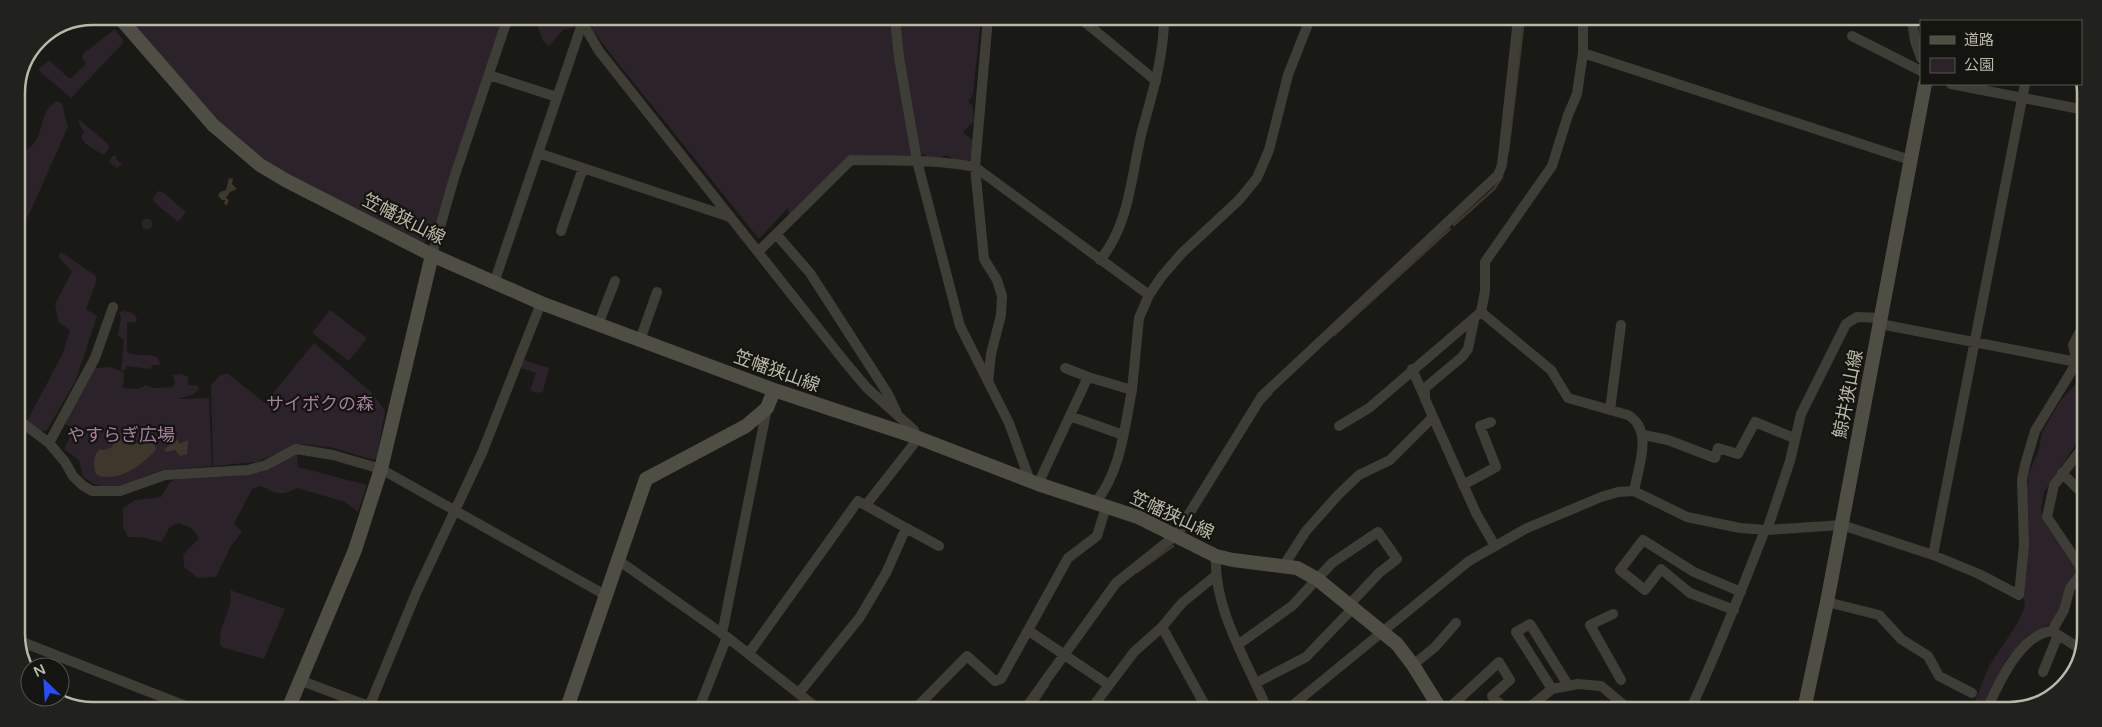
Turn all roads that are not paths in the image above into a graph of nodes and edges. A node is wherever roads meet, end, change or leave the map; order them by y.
1 (126, 25) edge
2 (505, 25) edge
3 (579, 25) edge
4 (584, 25) edge
5 (896, 25) edge
6 (987, 25) edge
7 (1088, 25) edge
8 (1163, 25) edge
9 (1308, 25) edge
10 (1517, 25) edge
11 (1583, 25) edge
12 (1913, 25) edge
13 (1852, 36) dead end
14 (1583, 53) junction
15 (1920, 55) edge
16 (1920, 70) edge
17 (489, 75) junction
18 (1156, 81) junction
19 (1925, 85) edge
20 (1956, 85) edge
21 (2025, 85) edge
22 (557, 97) junction
23 (2023, 98) junction
24 (2077, 108) edge
25 (538, 153) junction
26 (1910, 160) junction
27 (917, 161) junction
28 (976, 167) junction
29 (584, 168) junction
30 (731, 218) junction
31 (561, 231) dead end
32 (776, 234) junction
33 (759, 251) junction
34 (432, 256) junction
35 (1100, 260) junction
36 (615, 281) dead end
37 (494, 283) junction
38 (657, 292) dead end
39 (1149, 295) junction
40 (541, 304) junction
41 (113, 307) dead end
42 (1481, 312) junction
43 (1474, 320) junction
44 (1881, 321) junction
45 (598, 325) junction
46 (1621, 325) dead end
47 (2077, 337) edge
48 (640, 340) junction
49 (1975, 342) junction
50 (2077, 362) junction
51 (1065, 368) dead end
52 (1412, 370) junction
53 (1088, 377) junction
54 (988, 382) junction
55 (774, 390) junction
56 (1132, 390) junction
57 (1425, 400) junction
58 (767, 408) junction
59 (1610, 410) junction
60 (897, 415) junction
61 (1070, 416) junction
62 (1433, 417) junction
63 (1490, 422) dead end
64 (25, 425) edge
65 (1339, 426) dead end
66 (1123, 435) junction
67 (1644, 435) junction
68 (916, 437) junction
69 (1794, 438) junction
70 (49, 443) junction
71 (2077, 455) edge
72 (381, 469) junction
73 (2062, 474) junction
74 (1034, 482) junction
75 (1463, 485) junction
76 (2077, 488) edge
77 (1634, 491) junction
78 (866, 505) junction
79 (1100, 505) junction
80 (456, 510) junction
81 (1842, 525) junction
82 (906, 528) junction
83 (1766, 530) junction
84 (1176, 535) junction
85 (939, 546) dead end
86 (1495, 546) junction
87 (1933, 555) junction
88 (1216, 556) junction
89 (618, 560) junction
90 (2077, 563) edge
91 (1284, 565) junction
92 (1215, 576) junction
93 (2077, 578) edge
94 (1317, 579) junction
95 (1741, 592) junction
96 (607, 596) junction
97 (1827, 602) junction
98 (1351, 607) junction
99 (1734, 610) junction
100 (1613, 614) dead end
101 (1456, 623) dead end
102 (1162, 627) junction
103 (1029, 631) junction
104 (1384, 632) junction
105 (2055, 633) junction
106 (725, 635) junction
107 (25, 643) edge
108 (1239, 644) junction
109 (2076, 646) edge
110 (749, 653) junction
111 (1063, 653) junction
112 (1413, 665) junction
113 (2044, 672) dead end
114 (1621, 680) dead end
115 (302, 681) junction
116 (1256, 683) junction
117 (1109, 685) junction
118 (1568, 685) junction
119 (1552, 689) junction
120 (800, 693) junction
121 (1972, 693) dead end
122 (175, 702) edge
123 (292, 702) edge
124 (357, 702) edge
125 (372, 702) edge
126 (569, 702) edge
127 (701, 702) edge
128 (810, 702) edge
129 (921, 702) edge
130 (1030, 702) edge
131 (1096, 702) edge
132 (1203, 702) edge
133 (1264, 702) edge
134 (1297, 702) edge
135 (1436, 702) edge
136 (1456, 702) edge
137 (1498, 702) edge
138 (1536, 702) edge
139 (1620, 702) edge
140 (1694, 702) edge
141 (1806, 702) edge
142 (1991, 702) edge

1 - 34 main road, 笠幡狭山線
2 - 17 street
3 - 22 street
4 - 30 street
5 - 27 street
6 - 28 street
7 - 18 street
8 - 18 street
9 - 39 street
10 - 84 street
11 - 14 street
12 - 15 street
13 - 16 street
14 - 26 street
14 - 42 street
17 - 22 street
17 - 34 street
18 - 35 street
19 - 26 main road, 鯨井狭山線
20 - 23 street
21 - 23 street
22 - 25 street
23 - 24 street
23 - 49 street
25 - 29 street
25 - 37 street
26 - 44 main road, 鯨井狭山線
27 - 28 street
27 - 32 street
27 - 54 street
28 - 35 street
28 - 54 street
29 - 30 street
29 - 31 street
30 - 33 street
32 - 33 street
32 - 60 street
33 - 60 street
34 - 37 main road, 笠幡狭山線
34 - 72 main road
35 - 39 street
36 - 45 street
37 - 40 main road, 笠幡狭山線
38 - 48 street
39 - 56 street
40 - 45 main road, 笠幡狭山線
40 - 80 street
41 - 70 street
42 - 43 street
42 - 59 street
43 - 52 street
43 - 57 street
44 - 49 street
44 - 69 street
44 - 81 main road, 鯨井狭山線
45 - 48 main road, 笠幡狭山線
46 - 59 street
47 - 50 street
48 - 55 main road, 笠幡狭山線
49 - 50 street
49 - 87 street
50 - 87 street
51 - 53 street
52 - 57 street
52 - 65 street
53 - 56 street
53 - 61 street
54 - 74 street
55 - 58 main road
55 - 68 main road, 笠幡狭山線
56 - 66 street
57 - 62 street
58 - 89 main road
58 - 106 street
59 - 67 street
60 - 68 street
61 - 66 street
61 - 74 street
62 - 75 street
62 - 91 street
63 - 75 street
64 - 70 street
66 - 79 street
67 - 69 street
67 - 77 street
68 - 74 main road, 笠幡狭山線
68 - 78 street
69 - 83 street
70 - 72 street
71 - 73 street
72 - 80 street
72 - 115 main road
73 - 76 street
73 - 90 street
74 - 79 main road, 笠幡狭山線
75 - 86 street
77 - 83 street
77 - 86 street
78 - 82 street
78 - 110 street
79 - 84 main road, 笠幡狭山線
79 - 103 street
80 - 96 street
80 - 125 street
81 - 83 street
81 - 87 street
81 - 97 main road, 鯨井狭山線
82 - 85 street
82 - 120 street
83 - 95 street
84 - 88 main road, 笠幡狭山線
84 - 111 street
86 - 104 street
88 - 91 main road, 笠幡狭山線
88 - 92 street
89 - 96 main road
89 - 106 street
91 - 94 main road, 笠幡狭山線
92 - 102 street
92 - 108 street
93 - 105 street
94 - 98 main road, 笠幡狭山線
94 - 98 street
94 - 108 street
95 - 99 street
95 - 99 street
96 - 126 main road
97 - 121 street
97 - 141 main road, 鯨井狭山線
98 - 104 main road, 笠幡狭山線
98 - 116 street
99 - 140 street
100 - 114 street
101 - 112 street
102 - 117 street
102 - 132 street
103 - 111 street
103 - 129 street
104 - 112 main road, 笠幡狭山線
104 - 134 street
105 - 109 street
105 - 113 street
105 - 142 street
106 - 110 street
106 - 127 street
107 - 122 street
108 - 116 street
110 - 120 street
111 - 117 street
111 - 130 street
112 - 135 main road, 笠幡狭山線
115 - 123 main road
115 - 124 street
116 - 133 street
117 - 131 street
118 - 119 street
118 - 119 street
118 - 139 street
119 - 138 street
120 - 128 street
136 - 137 street

